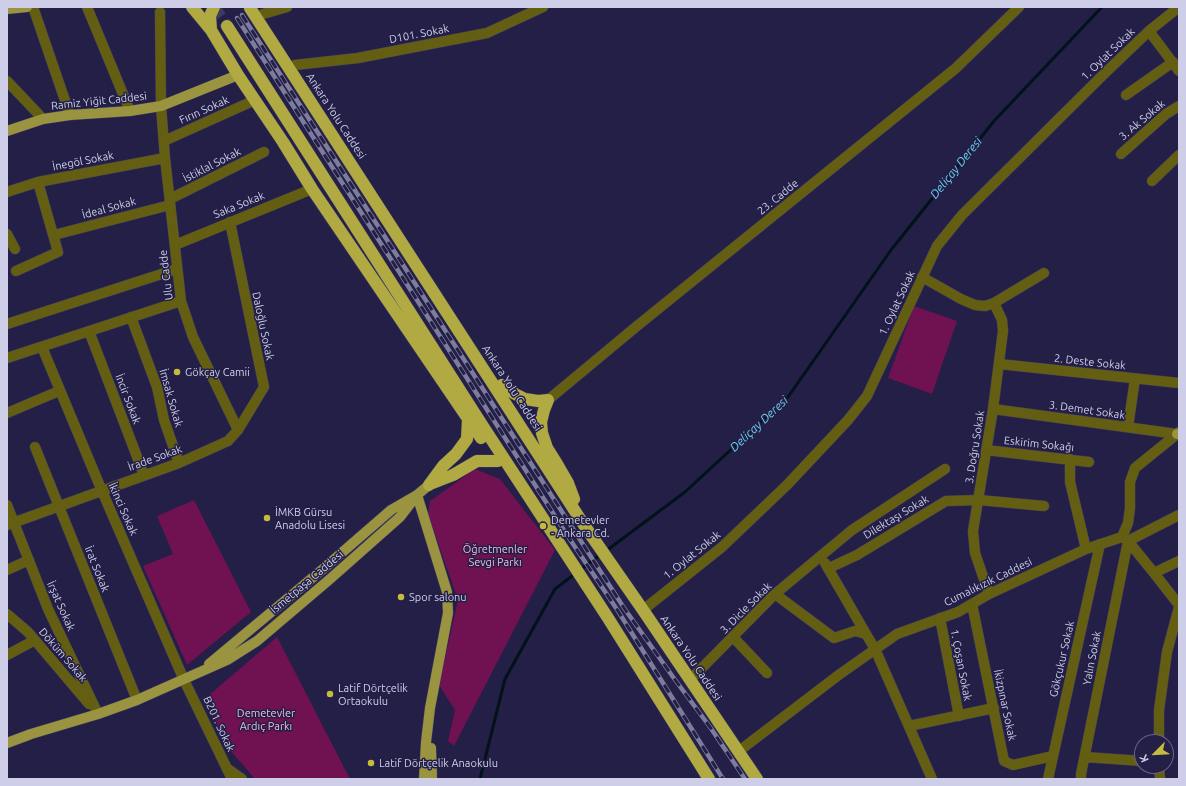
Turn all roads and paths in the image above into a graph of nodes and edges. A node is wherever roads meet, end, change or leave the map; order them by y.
1 (27, 7) edge
2 (33, 7) edge
3 (87, 7) edge
4 (183, 7) edge
5 (214, 7) edge
6 (287, 7) edge
7 (543, 7) edge
8 (1019, 7) edge
9 (1179, 7) edge
10 (7, 9) edge
11 (257, 10) edge
12 (195, 11) edge
13 (160, 12) dead end
14 (227, 26) tunnel mouth
15 (211, 30) junction
16 (1149, 31) junction
17 (295, 65) junction
18 (1176, 66) edge
19 (238, 75) junction
20 (7, 81) edge
21 (1126, 94) dead end
22 (255, 100) junction
23 (161, 106) junction
24 (1179, 106) edge
25 (130, 111) junction
26 (70, 115) junction
27 (43, 119) junction
28 (7, 131) edge
29 (164, 141) junction
30 (264, 152) dead end
31 (1121, 154) dead end
32 (1179, 155) edge
33 (165, 158) junction
34 (1152, 181) dead end
35 (38, 182) junction
36 (312, 189) junction
37 (7, 192) edge
38 (170, 202) junction
39 (230, 222) junction
40 (7, 234) edge
41 (54, 235) junction
42 (175, 245) junction
43 (15, 249) dead end
44 (177, 269) junction
45 (16, 271) dead end
46 (1044, 273) dead end
47 (922, 277) junction
48 (181, 301) junction
49 (994, 304) junction
50 (131, 317) junction
51 (7, 324) edge
52 (89, 331) junction
53 (42, 347) junction
54 (7, 358) edge
55 (998, 364) junction
56 (1135, 379) junction
57 (1179, 383) edge
58 (502, 385) junction
59 (59, 391) junction
60 (548, 400) junction
61 (993, 409) junction
62 (7, 413) edge
63 (468, 419) junction
64 (1128, 427) junction
65 (238, 430) junction
66 (1178, 433) edge
67 (35, 447) dead end
68 (986, 450) junction
69 (1070, 459) junction
70 (498, 461) junction
71 (1089, 462) dead end
72 (179, 463) junction
73 (945, 469) dead end
74 (144, 475) junction
75 (554, 477) junction
76 (429, 485) junction
77 (102, 490) junction
78 (524, 490) junction
79 (417, 495) junction
80 (979, 500) junction
81 (7, 505) edge
82 (59, 506) junction
83 (1044, 506) dead end
84 (1179, 515) edge
85 (581, 521) junction
86 (10, 524) edge
87 (1125, 539) junction
88 (1100, 544) junction
89 (1086, 549) junction
90 (821, 556) junction
91 (29, 560) junction
92 (1179, 561) edge
93 (828, 568) junction
94 (7, 570) edge
95 (323, 570) junction
96 (1154, 572) junction
97 (330, 579) junction
98 (775, 594) junction
99 (989, 594) junction
100 (972, 604) junction
101 (1179, 606) edge
102 (643, 610) junction
103 (7, 614) edge
104 (940, 618) junction
105 (866, 634) junction
106 (733, 637) junction
107 (35, 640) junction
108 (875, 649) junction
109 (7, 655) edge
110 (200, 672) junction
111 (767, 673) dead end
112 (184, 680) junction
113 (690, 680) junction
114 (137, 700) junction
115 (430, 708) junction
116 (994, 708) junction
117 (98, 714) junction
118 (959, 716) junction
119 (909, 726) junction
120 (1159, 734) edge
121 (7, 743) edge
122 (739, 751) junction
123 (1053, 756) junction
124 (1085, 757) junction
125 (1134, 760) edge
126 (225, 766) junction
127 (232, 779) edge
128 (242, 779) edge
129 (424, 779) edge
130 (432, 779) edge
131 (709, 779) edge
132 (757, 779) edge
133 (932, 779) edge
134 (1048, 779) edge
135 (1081, 779) edge

1 - 10 main road
2 - 26 street
3 - 25 street
4 - 12 highway
5 - 15 highway
6 - 11 street
7 - 17 street, D101. Sokak
8 - 60 street, 23. Cadde
9 - 16 street, 1. Oylat Sokak
11 - 17 highway
11 - 75 highway, Ankara Yolu Caddesi
12 - 15 highway
13 - 23 street, Ulu Cadde
14 - 78 highway
15 - 19 highway
16 - 18 street
16 - 47 street, 1. Oylat Sokak
17 - 58 highway
18 - 21 street
19 - 22 highway
19 - 23 main road, Ramiz Yiğit Caddesi
20 - 27 street
22 - 29 street, Fırın Sokak
22 - 36 highway
23 - 25 main road, Ramiz Yiğit Caddesi
23 - 29 street, Ulu Cadde
24 - 31 street, 3. Ak Sokak
25 - 26 main road, Ramiz Yiğit Caddesi
26 - 27 main road, Ramiz Yiğit Caddesi
27 - 28 main road, Ramiz Yiğit Caddesi
29 - 33 street, Ulu Cadde
30 - 38 street, İstiklal Sokak
32 - 34 street
33 - 35 street, İnegöl Sokak
33 - 38 street, Ulu Cadde
35 - 37 street, İnegöl Sokak
35 - 41 street
36 - 39 street, Saka Sokak
36 - 63 highway
38 - 41 street, İdeal Sokak
38 - 42 street, Ulu Cadde
39 - 42 street, Saka Sokak
39 - 65 street, Daloğlu Sokak
40 - 43 street
41 - 45 street
42 - 44 street, Ulu Cadde
44 - 48 street, Ulu Cadde
44 - 51 street
46 - 49 street
47 - 49 street
47 - 102 street, 1. Oylat Sokak
48 - 50 street
48 - 65 street, Ulu Cadde
49 - 55 street, 3. Doğru Sokak
50 - 52 street
50 - 72 street, İmsak Sokak
52 - 53 street
52 - 74 street, İncir Sokak
53 - 54 street
53 - 59 street, İkinci Sokak
55 - 56 street, 2. Deste Sokak
55 - 61 street, 3. Doğru Sokak
56 - 57 street, 2. Deste Sokak
56 - 64 street
58 - 60 highway
58 - 75 highway
59 - 62 street
59 - 77 street, İkinci Sokak
60 - 85 highway
61 - 64 street, 3. Demet Sokak
61 - 68 street, 3. Doğru Sokak
63 - 70 highway
63 - 76 highway
64 - 66 street, 3. Demet Sokak
65 - 72 street, İrade Sokak
66 - 87 street, Yalın Sokak
67 - 82 street, İrat Sokak
68 - 69 street, Eskirim Sokağı
68 - 80 street, 3. Doğru Sokak
69 - 71 street, Eskirim Sokağı
69 - 89 street
70 - 76 highway
70 - 78 highway
72 - 74 street, İrade Sokak
73 - 90 street, 3. Dicle Sokak
74 - 77 street, İrade Sokak
75 - 85 highway, Ankara Yolu Caddesi
76 - 79 main road, İsmetpaşa Caddesi
77 - 82 street, İrade Sokak
77 - 112 street, İkinci Sokak
78 - 131 highway
79 - 95 main road, İsmetpaşa Caddesi
79 - 97 main road, İsmetpaşa Caddesi
79 - 115 main road
80 - 83 street, Dilektaşı Sokak
80 - 93 street, Dilektaşı Sokak
80 - 99 street, 3. Doğru Sokak
81 - 86 street, İrşat Sokak
82 - 86 street, İrade Sokak
82 - 114 street, İrat Sokak
84 - 87 street, Cumalıkızık Caddesi
85 - 102 highway, Ankara Yolu Caddesi
86 - 91 street, İrşat Sokak
87 - 88 street, Cumalıkızık Caddesi
87 - 96 street
87 - 124 street, Yalın Sokak
88 - 89 street, Cumalıkızık Caddesi
88 - 123 street, Gökçukur Sokak
89 - 99 street, Cumalıkızık Caddesi
90 - 93 street
90 - 98 street, 3. Dicle Sokak
91 - 94 street
91 - 117 street, İrşat Sokak
92 - 96 street
93 - 105 street
95 - 97 main road
95 - 110 main road, İsmetpaşa Caddesi
96 - 101 street
97 - 110 main road, İsmetpaşa Caddesi
98 - 105 street
98 - 106 street, 3. Dicle Sokak
99 - 100 street, Cumalıkızık Caddesi
100 - 104 street, Cumalıkızık Caddesi
100 - 116 street, İkizpınar Sokak
101 - 120 street
102 - 113 highway, Ankara Yolu Caddesi
103 - 107 street, Döküm Sokak
104 - 108 street, Cumalıkızık Caddesi
104 - 118 street, 1. Çoşan Sokak
105 - 108 street
106 - 111 street
106 - 113 street, 3. Dicle Sokak
107 - 109 street
107 - 117 street, Döküm Sokak
108 - 119 street
108 - 122 street, Cumalıkızık Caddesi
110 - 112 main road, İsmetpaşa Caddesi
112 - 114 main road, İsmetpaşa Caddesi
112 - 126 street, B201. Sokak
113 - 122 highway, Ankara Yolu Caddesi
114 - 117 main road, İsmetpaşa Caddesi
115 - 129 main road
115 - 130 main road
116 - 118 street
116 - 123 street, İkizpınar Sokak
117 - 121 main road, İsmetpaşa Caddesi
118 - 119 street
119 - 133 street
122 - 132 highway, Ankara Yolu Caddesi
123 - 134 street, Gökçukur Sokak
124 - 125 street
124 - 135 street, Yalın Sokak
126 - 127 street, B201. Sokak
126 - 128 street

